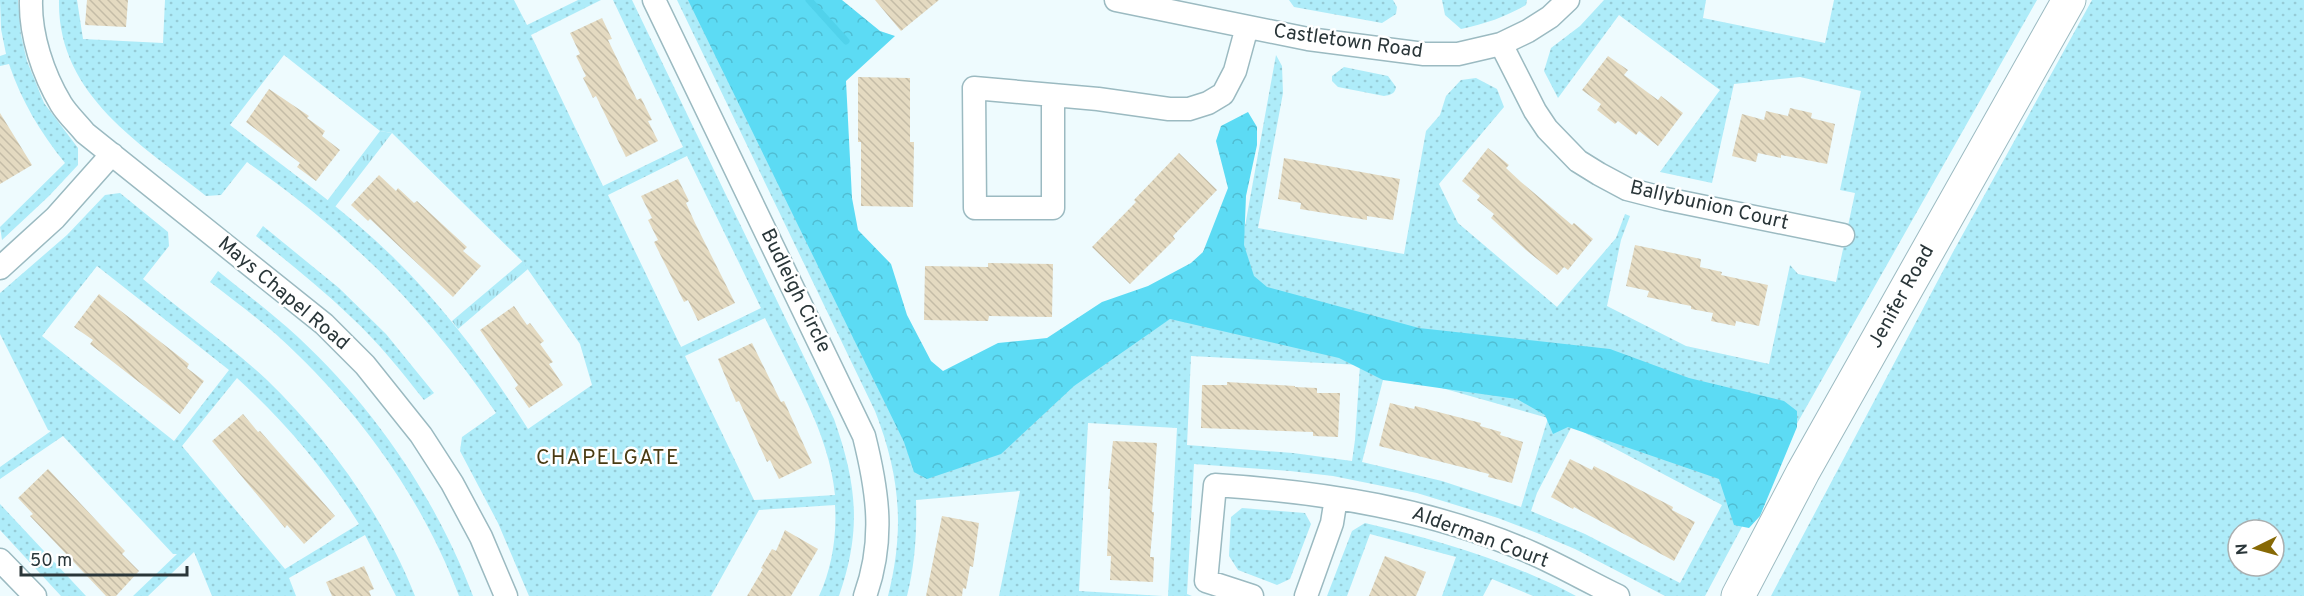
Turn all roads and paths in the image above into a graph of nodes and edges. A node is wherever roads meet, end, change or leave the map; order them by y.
1 (31, 0) edge
2 (654, 0) edge
3 (1116, 0) edge
4 (1568, 0) edge
5 (2069, 0) edge
6 (1247, 27) junction
7 (1501, 44) junction
8 (1053, 95) junction
9 (111, 154) junction
10 (1843, 235) dead end
11 (0, 268) edge
12 (1336, 498) junction
13 (0, 560) edge
14 (35, 596) edge
15 (506, 596) edge
16 (865, 596) edge
17 (1252, 596) edge
18 (1306, 596) edge
19 (1618, 596) edge
20 (1738, 596) edge

1 - 9 street
2 - 16 street, Budleigh Circle
3 - 6 street, Castletown Road
4 - 7 street, Castletown Road
5 - 20 street, Jenifer Road
6 - 7 street, Castletown Road
6 - 8 street
7 - 10 street, Ballybunion Court
8 - 8 street
9 - 11 street
9 - 15 street, Mays Chapel Road
12 - 17 street, Alderman Court
12 - 18 street
12 - 19 street, Alderman Court
13 - 14 street

